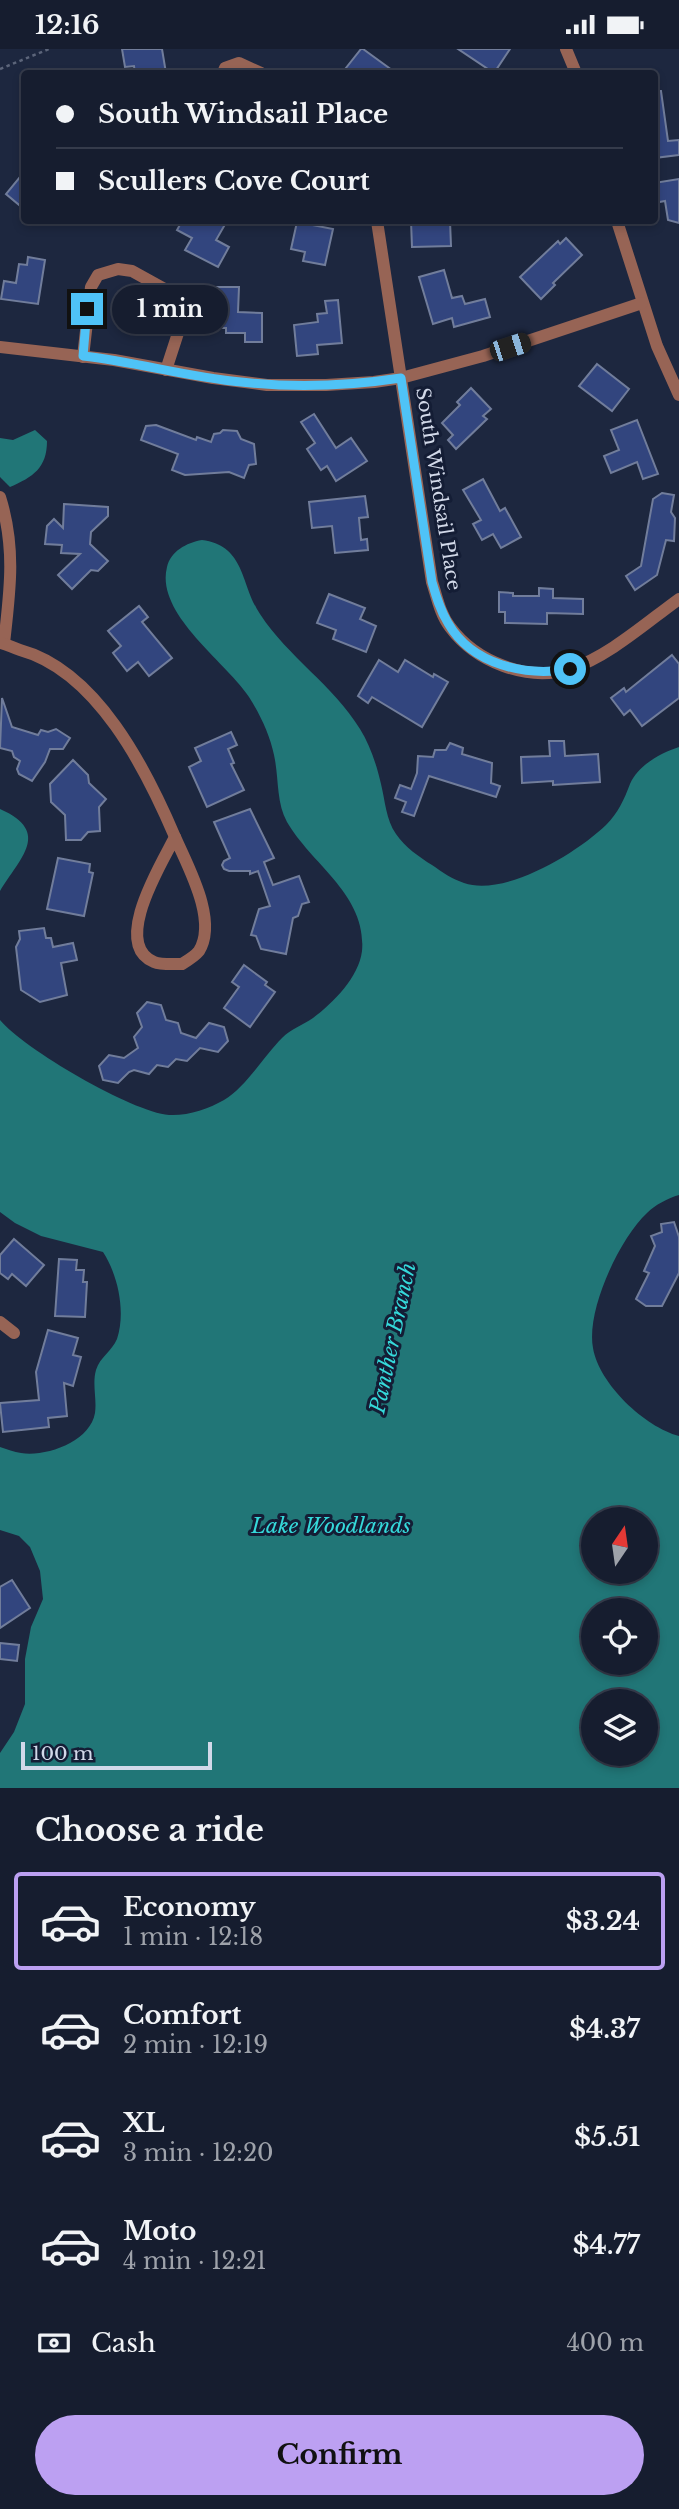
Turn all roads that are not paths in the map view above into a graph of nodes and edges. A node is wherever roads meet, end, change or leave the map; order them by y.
1 (566, 49) edge
2 (224, 70) edge
3 (254, 70) edge
4 (575, 70) edge
5 (377, 224) edge
6 (618, 224) edge
7 (642, 303) junction
8 (0, 347) edge
9 (83, 356) junction
10 (166, 370) junction
11 (401, 378) junction
12 (679, 395) edge
13 (0, 497) edge
14 (679, 599) edge
15 (2, 643) edge
16 (175, 837) junction
17 (0, 1322) edge
18 (14, 1333) dead end

1 - 4 street
2 - 3 street
5 - 11 street, South Windsail Place
6 - 7 street
7 - 11 street
7 - 12 street
8 - 9 street
9 - 10 street
9 - 10 street
10 - 11 street
11 - 14 street, South Windsail Place
13 - 15 street
15 - 16 street
16 - 16 street
17 - 18 street

